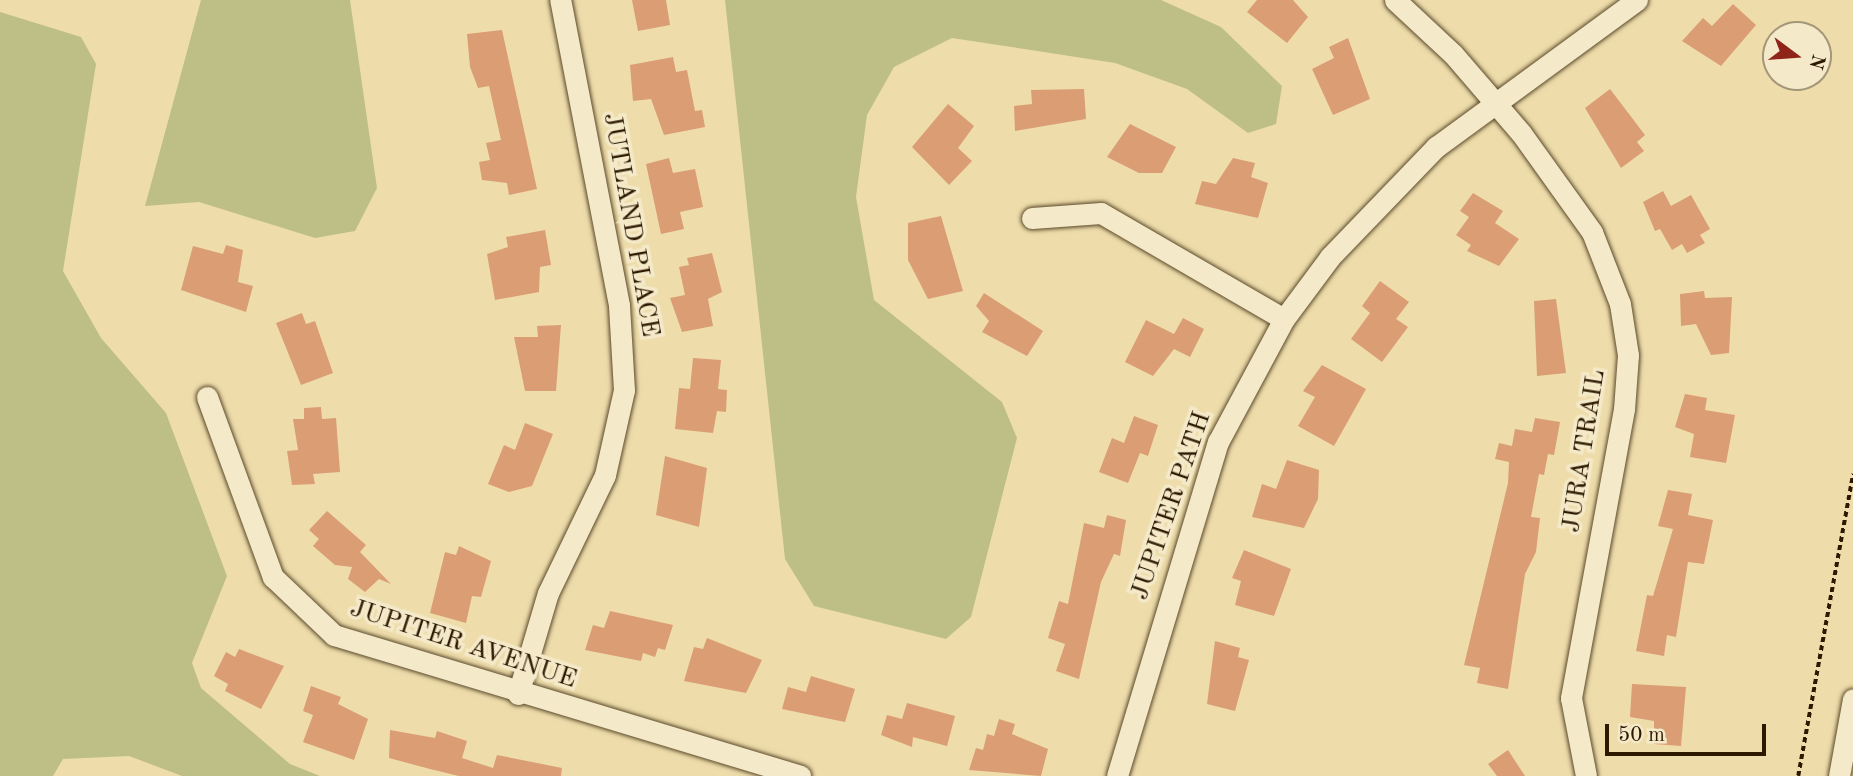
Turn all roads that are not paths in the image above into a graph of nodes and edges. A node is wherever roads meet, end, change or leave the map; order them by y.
1 (560, 0) edge
2 (1395, 0) edge
3 (1637, 0) edge
4 (1495, 101) junction
5 (1032, 218) dead end
6 (1283, 319) junction
7 (207, 397) dead end
8 (518, 694) junction
9 (1853, 699) edge
10 (800, 776) edge
11 (1117, 776) edge
12 (1586, 776) edge
13 (1839, 776) edge

1 - 8 street, JUTLAND PLACE
2 - 4 street, JURA TRAIL
3 - 4 street, JUPITER PATH
4 - 6 street, JUPITER PATH
4 - 12 street, JURA TRAIL
5 - 6 street
6 - 11 street, JUPITER PATH
7 - 8 street, JUPITER AVENUE
8 - 10 street, JUPITER AVENUE
9 - 13 street

